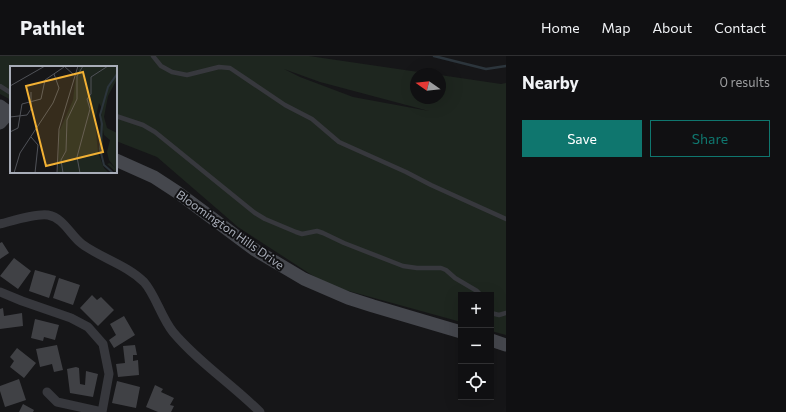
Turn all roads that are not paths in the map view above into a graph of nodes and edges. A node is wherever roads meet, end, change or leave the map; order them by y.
1 (153, 56) edge
2 (0, 86) edge
3 (10, 92) edge
4 (117, 116) edge
5 (117, 160) edge
6 (506, 219) edge
7 (0, 224) edge
8 (0, 292) edge
9 (479, 292) edge
10 (506, 313) edge
11 (494, 314) edge
12 (458, 331) edge
13 (494, 341) edge
14 (506, 345) edge
15 (46, 392) dead end
16 (102, 412) edge
17 (260, 412) edge

1 - 6 lane
2 - 3 lane
4 - 9 lane
5 - 12 street, Bloomington Hills Drive
7 - 17 street
8 - 16 street
10 - 11 lane
13 - 14 street
15 - 16 street

